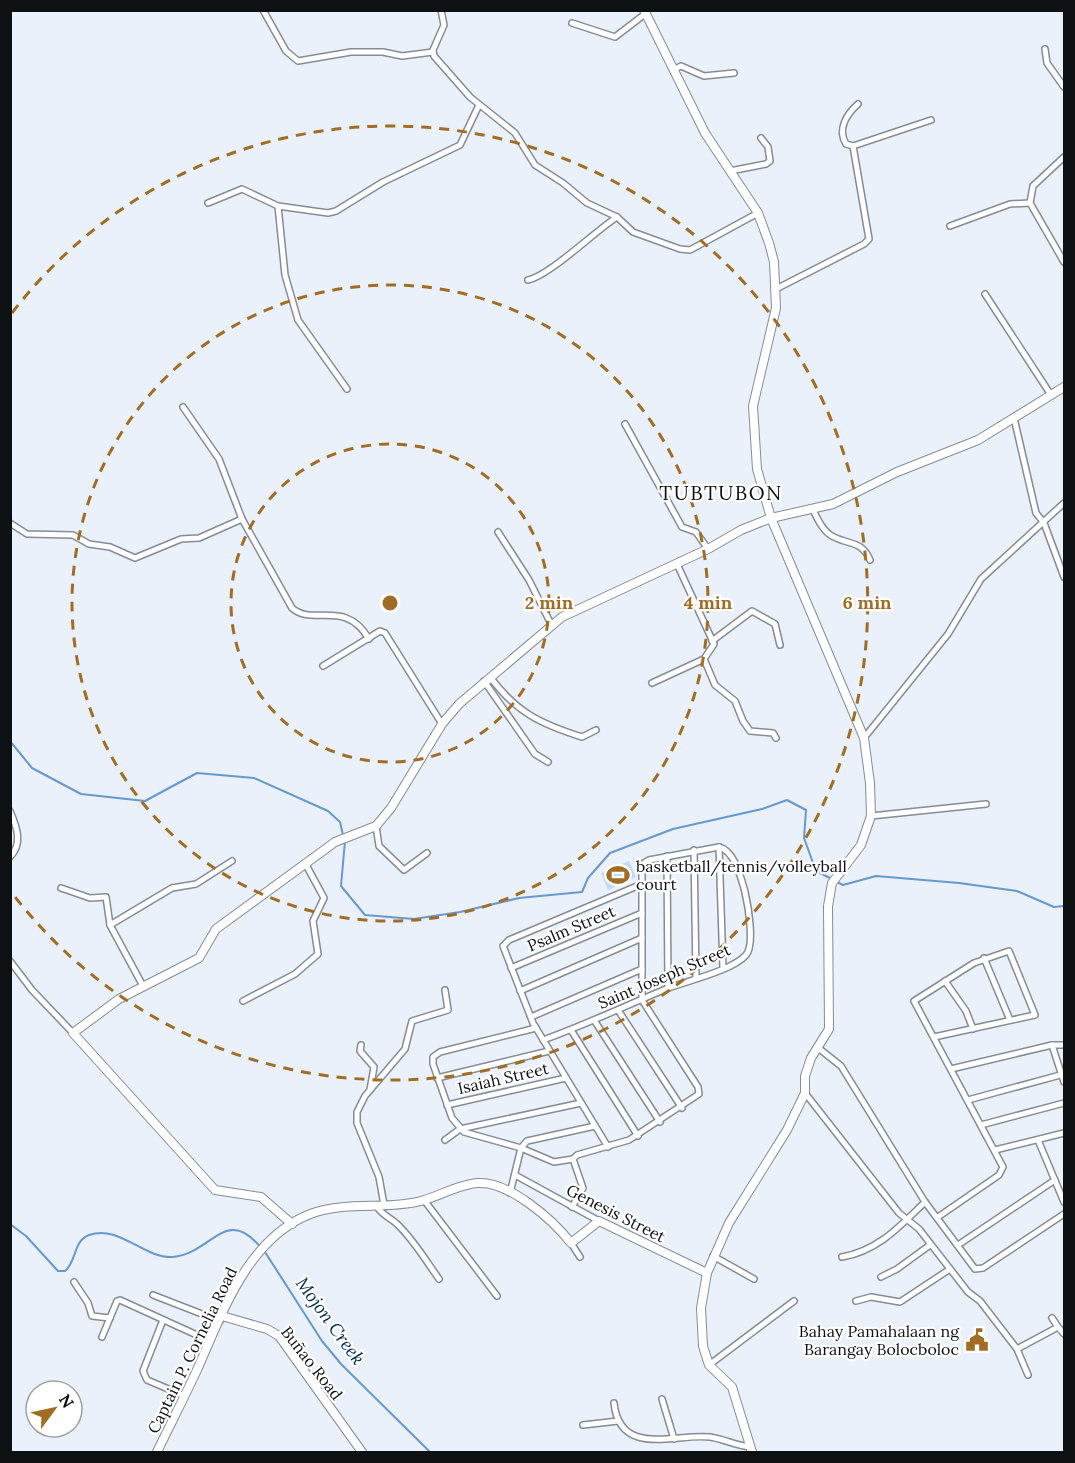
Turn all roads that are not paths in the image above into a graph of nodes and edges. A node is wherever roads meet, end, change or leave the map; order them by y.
1 (263, 10) edge
2 (441, 10) edge
3 (645, 12) edge
4 (572, 23) dead end
5 (1046, 49) dead end
6 (433, 52) junction
7 (673, 70) junction
8 (734, 73) dead end
9 (1065, 87) edge
10 (858, 104) dead end
11 (479, 105) junction
12 (931, 120) dead end
13 (761, 138) dead end
14 (853, 146) junction
15 (1065, 157) edge
16 (730, 171) junction
17 (208, 203) dead end
18 (1030, 203) junction
19 (278, 206) junction
20 (758, 213) junction
21 (617, 217) junction
22 (950, 226) dead end
23 (1065, 262) edge
24 (528, 280) dead end
25 (776, 289) junction
26 (985, 294) dead end
27 (1065, 387) edge
28 (347, 389) dead end
29 (1051, 395) junction
30 (183, 407) dead end
31 (1014, 418) junction
32 (625, 424) dead end
33 (1065, 503) edge
34 (813, 510) junction
35 (771, 518) junction
36 (242, 519) junction
37 (1044, 523) junction
38 (10, 524) edge
39 (498, 532) dead end
40 (708, 549) junction
41 (870, 560) dead end
42 (677, 564) junction
43 (1065, 577) edge
44 (552, 626) junction
45 (369, 639) junction
46 (712, 641) junction
47 (780, 645) dead end
48 (704, 659) junction
49 (323, 666) dead end
50 (487, 679) junction
51 (652, 683) dead end
52 (442, 724) junction
53 (596, 730) dead end
54 (776, 738) dead end
55 (864, 738) junction
56 (548, 762) dead end
57 (986, 804) dead end
58 (10, 811) edge
59 (872, 816) junction
60 (376, 826) junction
61 (719, 847) junction
62 (694, 850) junction
63 (427, 853) dead end
64 (668, 856) junction
65 (10, 857) edge
66 (232, 861) dead end
67 (305, 863) junction
68 (642, 884) junction
69 (61, 888) dead end
70 (642, 912) junction
71 (110, 925) junction
72 (642, 938) junction
73 (984, 958) junction
74 (10, 961) edge
75 (511, 968) junction
76 (723, 968) junction
77 (642, 969) junction
78 (696, 978) junction
79 (945, 981) junction
80 (142, 986) junction
81 (668, 988) junction
82 (446, 990) dead end
83 (520, 992) junction
84 (642, 1000) junction
85 (243, 1001) dead end
86 (618, 1010) junction
87 (531, 1017) junction
88 (594, 1020) junction
89 (1010, 1020) junction
90 (536, 1028) junction
91 (974, 1029) junction
92 (571, 1030) junction
93 (73, 1033) junction
94 (934, 1037) junction
95 (543, 1040) junction
96 (361, 1045) dead end
97 (1052, 1045) junction
98 (1065, 1045) edge
99 (817, 1047) junction
100 (549, 1051) junction
101 (951, 1069) junction
102 (1063, 1074) edge
103 (437, 1078) junction
104 (566, 1078) junction
105 (1065, 1082) edge
106 (369, 1091) junction
107 (805, 1093) junction
108 (968, 1101) junction
109 (581, 1103) junction
110 (1065, 1103) edge
111 (447, 1105) junction
112 (682, 1108) junction
113 (660, 1122) junction
114 (981, 1125) junction
115 (595, 1126) junction
116 (459, 1129) junction
117 (1065, 1133) edge
118 (638, 1136) junction
119 (445, 1140) dead end
120 (1038, 1140) junction
121 (608, 1147) junction
122 (521, 1148) junction
123 (995, 1150) junction
124 (573, 1159) junction
125 (515, 1175) junction
126 (1055, 1180) junction
127 (510, 1193) junction
128 (424, 1200) junction
129 (1065, 1202) edge
130 (925, 1203) junction
131 (380, 1205) junction
132 (572, 1207) junction
133 (1065, 1214) edge
134 (938, 1217) junction
135 (906, 1220) junction
136 (598, 1221) junction
137 (292, 1224) junction
138 (571, 1243) junction
139 (930, 1245) junction
140 (958, 1245) junction
141 (713, 1256) junction
142 (580, 1257) dead end
143 (842, 1257) dead end
144 (950, 1269) junction
145 (707, 1273) junction
146 (881, 1277) dead end
147 (754, 1279) dead end
148 (439, 1280) dead end
149 (74, 1282) dead end
150 (153, 1294) dead end
151 (497, 1296) dead end
152 (794, 1301) dead end
153 (856, 1301) dead end
154 (110, 1318) junction
155 (221, 1318) junction
156 (1052, 1318) dead end
157 (163, 1320) junction
158 (1058, 1327) junction
159 (1065, 1334) edge
160 (102, 1337) dead end
161 (210, 1341) junction
162 (1017, 1349) junction
163 (709, 1365) junction
164 (1028, 1375) dead end
165 (185, 1396) junction
166 (662, 1399) dead end
167 (614, 1403) dead end
168 (618, 1421) junction
169 (583, 1425) dead end
170 (674, 1439) junction
171 (752, 1450) edge
172 (157, 1452) edge
173 (362, 1452) edge

1 - 6 street
2 - 6 street
3 - 4 street
3 - 7 street
5 - 9 street
6 - 11 street
7 - 8 street
7 - 16 street
10 - 14 street
11 - 19 street
11 - 21 street
12 - 14 street
13 - 16 street
14 - 25 street
15 - 18 street
16 - 20 street
17 - 19 street
18 - 22 street
18 - 23 street
19 - 28 street
20 - 21 street
20 - 25 street
21 - 24 street
25 - 35 street
26 - 29 street
27 - 29 street
29 - 31 street
30 - 36 street
31 - 34 street
31 - 37 street
32 - 40 street
33 - 37 street
34 - 35 street
34 - 41 street
35 - 40 street
35 - 55 street
36 - 38 street
36 - 45 street
37 - 43 street
37 - 55 street
39 - 44 street
40 - 42 street
42 - 44 street
42 - 46 street
44 - 50 street
45 - 49 street
45 - 52 street
46 - 47 street
46 - 48 street
48 - 51 street
48 - 54 street
50 - 52 street
50 - 53 street
50 - 56 street
52 - 60 street
55 - 59 street
57 - 59 street
58 - 65 street
59 - 99 street
60 - 63 street
60 - 67 street
61 - 62 street
61 - 76 street
61 - 76 street, Saint Joseph Street
62 - 64 street
62 - 78 street
64 - 68 street
64 - 81 street
66 - 71 street
67 - 80 street
67 - 85 street
68 - 70 street
68 - 75 street
69 - 71 street
70 - 72 street
70 - 75 street, Psalm Street
71 - 80 street
72 - 77 street
72 - 83 street
73 - 79 street
73 - 89 street
73 - 89 street
74 - 93 street
75 - 83 street
76 - 78 street, Saint Joseph Street
77 - 84 street
77 - 87 street
78 - 81 street, Saint Joseph Street
79 - 91 street
79 - 94 street
80 - 93 street
81 - 84 street, Saint Joseph Street
82 - 106 street
83 - 87 street
84 - 86 street, Saint Joseph Street
84 - 112 street
86 - 88 street, Saint Joseph Street
86 - 112 street
87 - 90 street
88 - 92 street, Saint Joseph Street
88 - 113 street
89 - 91 street
90 - 95 street
90 - 103 street
91 - 94 street
92 - 95 street, Saint Joseph Street
92 - 118 street
93 - 137 street
94 - 101 street
95 - 100 street
96 - 106 street
97 - 98 street
97 - 101 street
97 - 102 street
99 - 107 street
99 - 130 street
100 - 103 street
100 - 104 street
101 - 108 street
102 - 105 street
102 - 108 street
103 - 111 street
104 - 109 street
104 - 111 street, Isaiah Street
106 - 131 street
107 - 135 street
107 - 141 street
108 - 114 street
109 - 115 street
109 - 116 street
110 - 114 street
111 - 116 street
112 - 113 street
113 - 118 street
114 - 123 street
115 - 121 street
115 - 122 street
116 - 119 street
116 - 122 street
117 - 120 street
118 - 121 street
120 - 123 street
120 - 126 street
121 - 124 street
122 - 124 street
122 - 125 street
123 - 134 street
124 - 132 street
125 - 127 street
125 - 132 street, Genesis Street
126 - 129 street
126 - 140 street
127 - 128 street, Captain P. Cornelia Road
127 - 138 street, Captain P. Cornelia Road
128 - 131 street, Captain P. Cornelia Road
128 - 151 street
130 - 134 street
130 - 135 street
131 - 137 street, Captain P. Cornelia Road
131 - 148 street
132 - 136 street, Genesis Street
133 - 140 street
134 - 140 street
135 - 139 street
135 - 143 street
136 - 138 street
136 - 145 street, Genesis Street
137 - 155 street, Captain P. Cornelia Road
138 - 142 street
139 - 144 street
139 - 146 street
141 - 145 street
141 - 147 street
144 - 153 street
144 - 162 street
145 - 163 street
149 - 154 street
150 - 155 street
152 - 163 street
154 - 157 street
154 - 160 street
155 - 161 street, Captain P. Cornelia Road
155 - 173 street, Buñao Road
156 - 158 street
157 - 161 street
157 - 165 street
158 - 159 street
158 - 162 street
161 - 165 street, Captain P. Cornelia Road
162 - 164 street
163 - 171 street
165 - 172 street, Captain P. Cornelia Road
166 - 170 street
167 - 168 street
168 - 169 street
168 - 170 street
170 - 171 street

